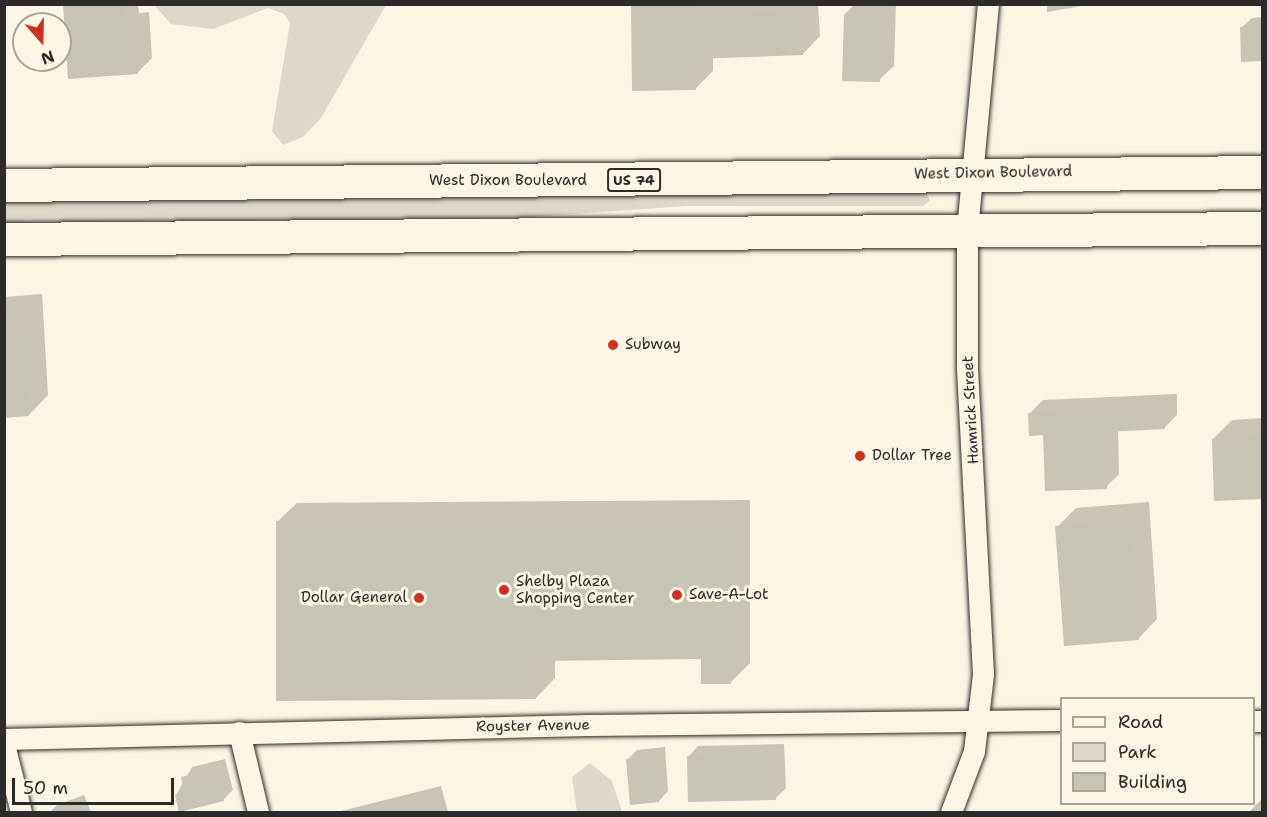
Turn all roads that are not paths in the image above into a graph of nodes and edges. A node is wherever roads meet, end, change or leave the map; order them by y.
1 (988, 4) edge
2 (972, 172) junction
3 (1263, 172) edge
4 (4, 185) edge
5 (1263, 228) edge
6 (967, 230) junction
7 (4, 239) edge
8 (979, 720) junction
9 (1060, 720) edge
10 (239, 732) junction
11 (4, 739) edge
12 (4, 744) edge
13 (21, 813) edge
14 (258, 813) edge
15 (951, 813) edge

1 - 2 street, Hamrick Street
2 - 3 highway, West Dixon Boulevard / US 74
2 - 4 highway, West Dixon Boulevard / US 74
2 - 6 street, Hamrick Street
5 - 6 highway
6 - 7 highway
6 - 8 street, Hamrick Street
8 - 9 street, Royster Avenue
8 - 10 street, Royster Avenue
8 - 15 street, Hamrick Street
10 - 11 street, Royster Avenue
10 - 14 street
12 - 13 street

